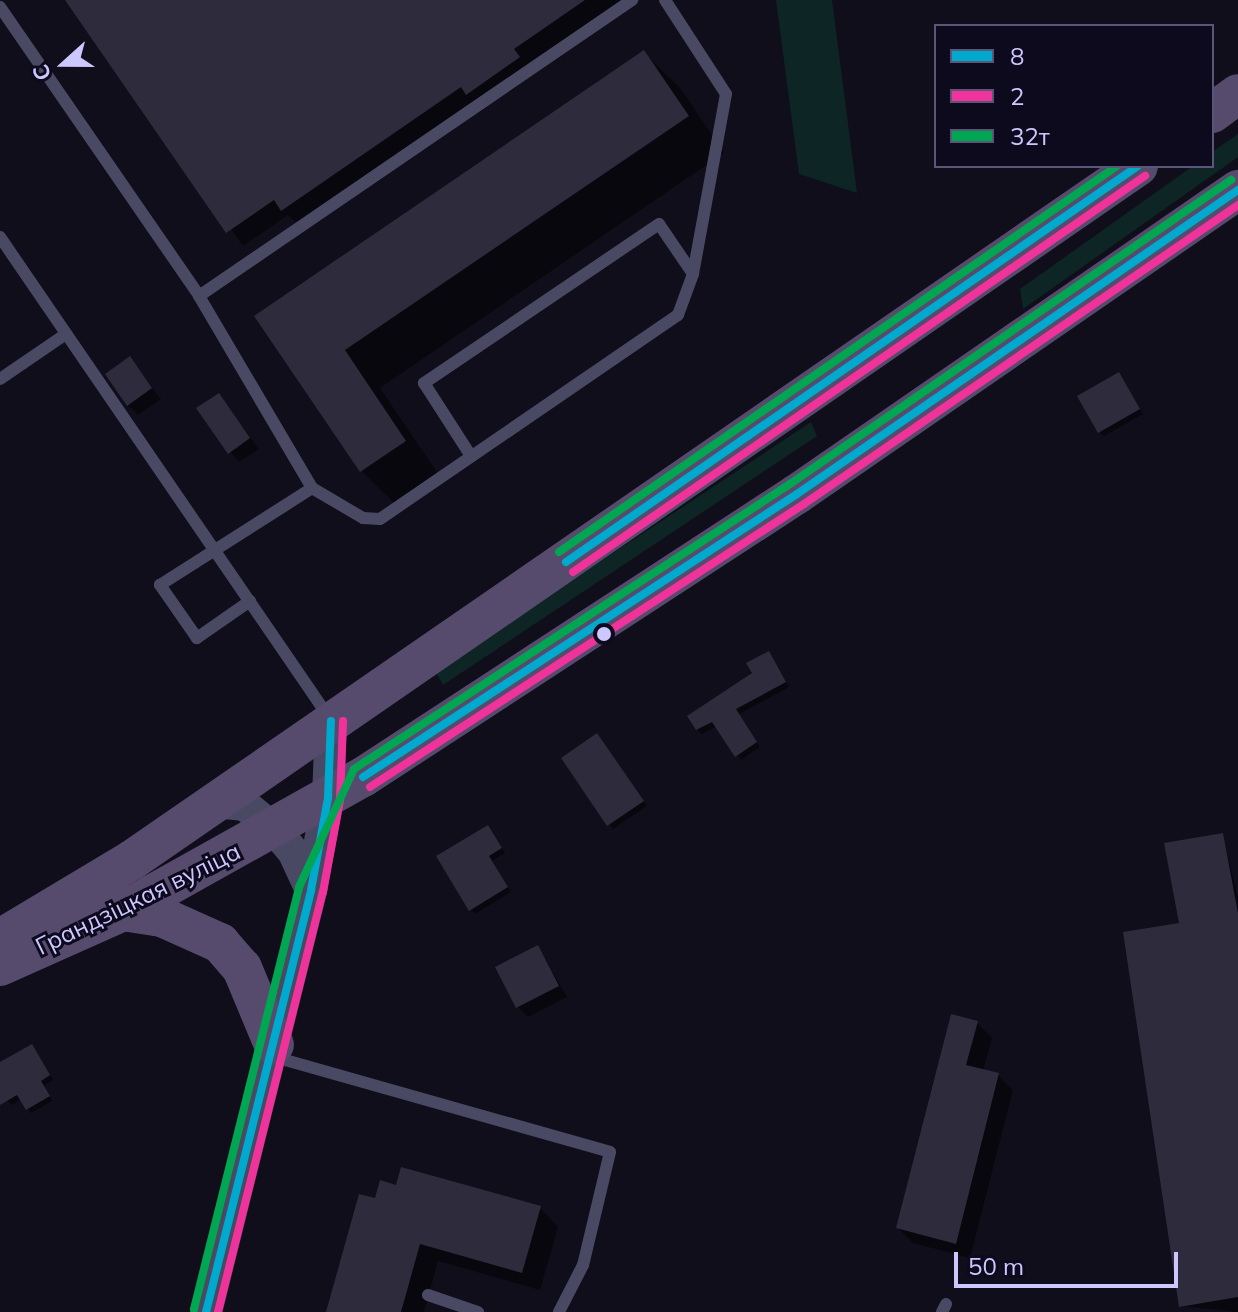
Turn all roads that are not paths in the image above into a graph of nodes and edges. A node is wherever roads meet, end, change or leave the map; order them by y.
1 (632, 0) edge
2 (665, 0) edge
3 (0, 7) edge
4 (1238, 94) edge
5 (1214, 112) edge
6 (1135, 168) edge
7 (1238, 190) edge
8 (0, 237) edge
9 (693, 274) junction
10 (199, 296) junction
11 (66, 334) junction
12 (0, 379) edge
13 (471, 456) junction
14 (312, 488) junction
15 (215, 549) junction
16 (250, 601) junction
17 (331, 721) junction
18 (363, 777) junction
19 (328, 798) junction
20 (215, 802) junction
21 (275, 830) junction
22 (311, 890) junction
23 (123, 911) junction
24 (0, 939) edge
25 (0, 966) edge
26 (272, 1050) junction
27 (428, 1295) dead end
28 (206, 1312) edge
29 (478, 1312) edge
30 (559, 1312) edge

1 - 10 lane
2 - 9 lane
3 - 10 lane
4 - 5 main road
6 - 17 main road, Грандзіцкая вуліца
7 - 18 main road, Грандзіцкая вуліца
8 - 11 lane
9 - 13 lane
9 - 13 lane
10 - 14 lane
11 - 12 lane
11 - 15 lane
13 - 14 lane
14 - 15 lane
15 - 16 lane
15 - 16 lane
16 - 17 lane
17 - 18 main road
17 - 19 street
17 - 20 main road, Грандзіцкая вуліца
18 - 19 main road, Грандзіцкая вуліца
18 - 22 street
19 - 21 main road, Грандзіцкая вуліца
19 - 22 street
20 - 21 street
20 - 24 main road, Грандзіцкая вуліца
21 - 22 street
21 - 23 main road, Грандзіцкая вуліца
22 - 26 street
23 - 25 main road, Грандзіцкая вуліца
23 - 26 main road
26 - 28 street
26 - 30 lane
27 - 29 lane

